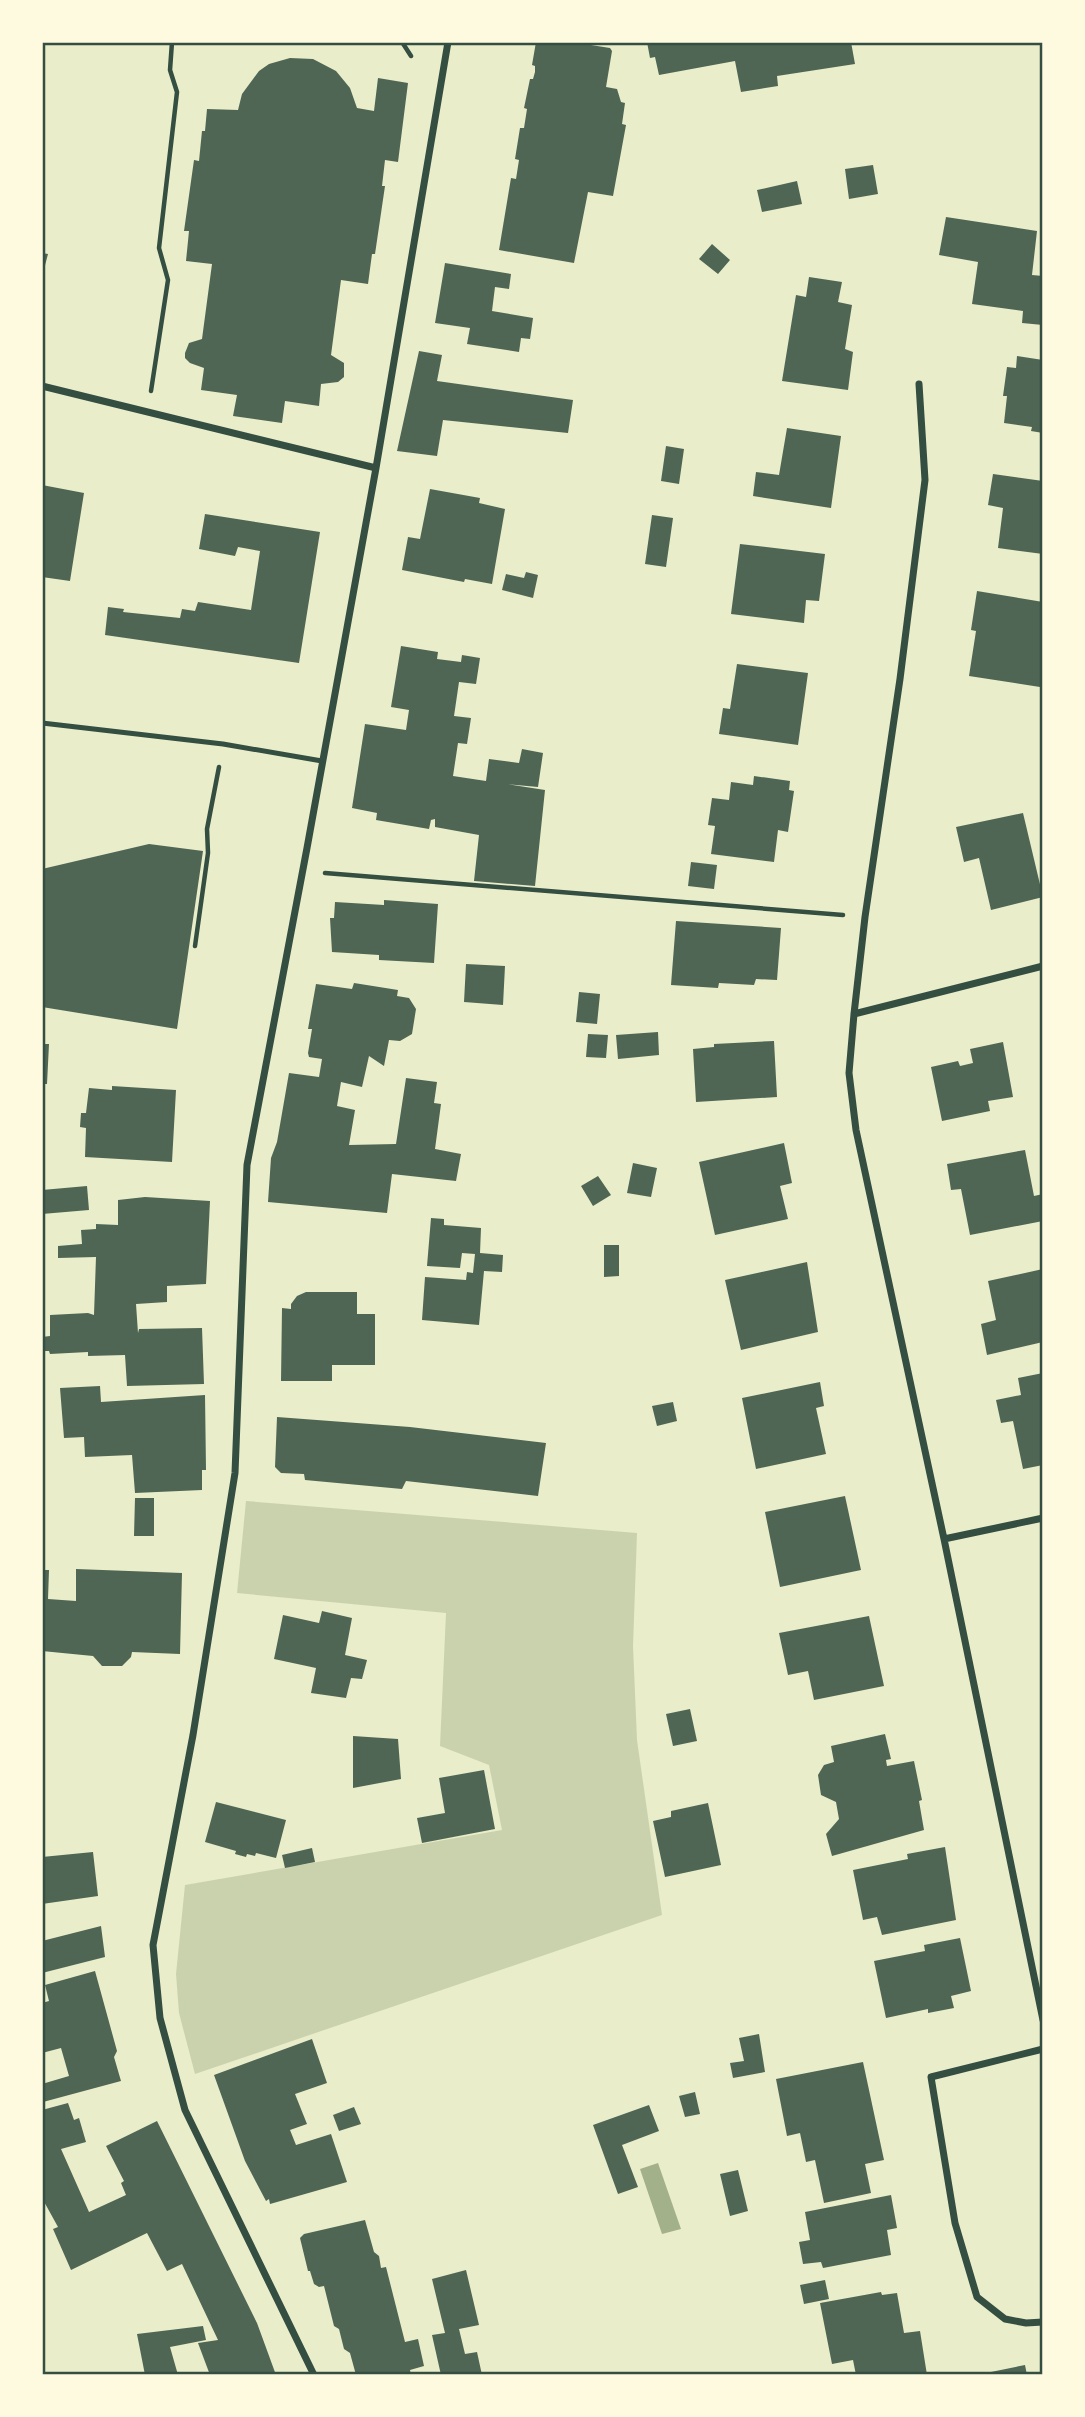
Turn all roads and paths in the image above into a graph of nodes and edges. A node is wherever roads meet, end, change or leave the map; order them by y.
1 (173, 42) edge
2 (402, 42) edge
3 (448, 42) edge
4 (411, 56) dead end
5 (919, 384) dead end
6 (42, 386) edge
7 (148, 412) junction
8 (376, 468) junction
9 (42, 723) edge
10 (223, 744) junction
11 (322, 761) junction
12 (303, 871) junction
13 (865, 917) junction
14 (195, 946) dead end
15 (1043, 966) edge
16 (854, 1014) junction
17 (1043, 1518) edge
18 (944, 1539) junction
19 (1043, 2020) edge
20 (1043, 2049) edge
21 (1043, 2322) edge
22 (314, 2375) edge

1 - 7 path
2 - 4 path
3 - 8 street
5 - 13 street
6 - 7 street
7 - 8 street
8 - 11 street
9 - 10 lane
10 - 11 lane
10 - 14 path
11 - 12 street
12 - 13 path
12 - 22 street
13 - 16 street
15 - 16 street
16 - 18 street
17 - 18 street
18 - 19 street
20 - 21 street

